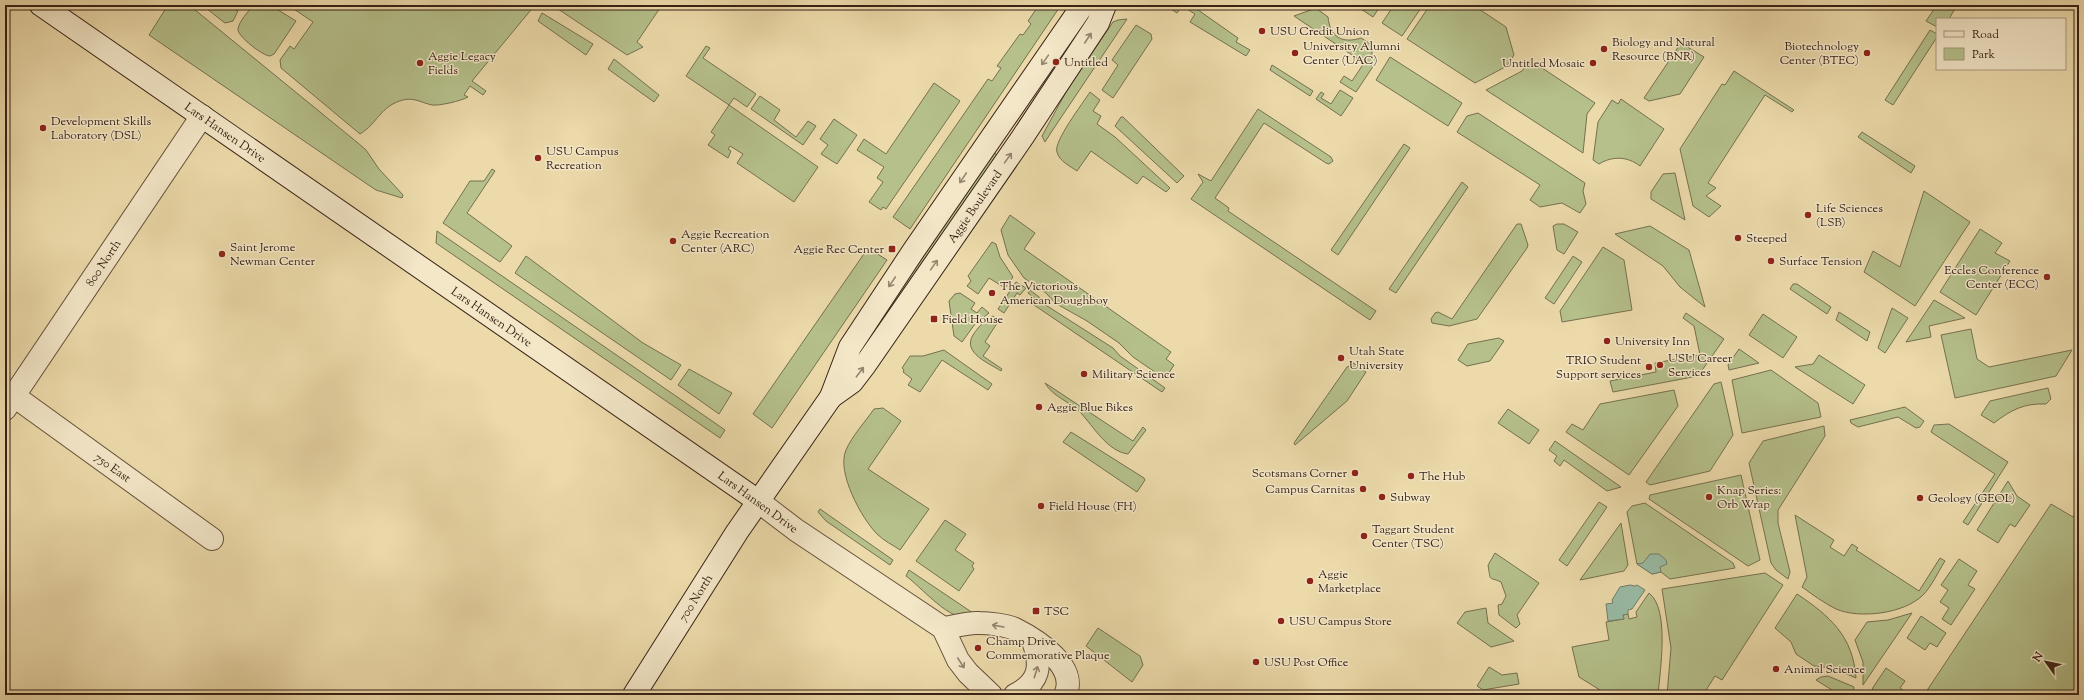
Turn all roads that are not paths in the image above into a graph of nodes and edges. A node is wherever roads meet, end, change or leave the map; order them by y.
1 (41, 5) edge
2 (1083, 5) edge
3 (1105, 5) edge
4 (202, 116) junction
5 (831, 397) junction
6 (9, 403) edge
7 (758, 501) junction
8 (212, 539) dead end
9 (943, 628) junction
10 (1033, 641) junction
11 (634, 695) edge
12 (991, 695) edge
13 (1015, 695) edge
14 (1065, 695) edge

1 - 4 street, Lars Hansen Drive
2 -> 5 street, Aggie Boulevard
5 -> 3 street, Aggie Boulevard
4 - 6 street, 800 North
4 - 7 street, Lars Hansen Drive
5 - 7 street, Aggie Boulevard
6 - 8 street, 750 East
7 - 9 street, Lars Hansen Drive
7 - 11 street, 700 North
10 -> 9 street
9 -> 12 street
13 -> 10 street
10 - 14 street

